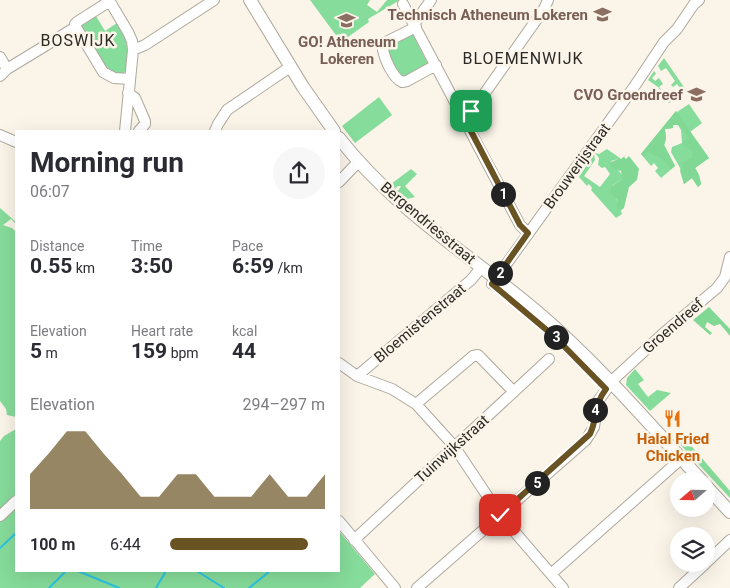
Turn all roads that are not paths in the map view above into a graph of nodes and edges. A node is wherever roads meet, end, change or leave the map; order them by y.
1 (109, 0) edge
2 (214, 0) edge
3 (241, 0) edge
4 (250, 0) edge
5 (430, 0) edge
6 (548, 0) edge
7 (699, 0) edge
8 (403, 4) dead end
9 (258, 6) edge
10 (415, 25) junction
11 (76, 27) junction
12 (133, 50) junction
13 (0, 57) edge
14 (436, 66) junction
15 (287, 69) junction
16 (4, 72) edge
17 (130, 79) junction
18 (128, 93) junction
19 (463, 116) junction
20 (125, 130) edge
21 (140, 130) edge
22 (215, 130) edge
23 (324, 130) edge
24 (333, 130) edge
25 (0, 135) edge
26 (340, 140) edge
27 (15, 142) edge
28 (340, 150) edge
29 (356, 164) junction
30 (340, 181) edge
31 (528, 233) junction
32 (730, 257) edge
33 (479, 271) junction
34 (494, 282) junction
35 (549, 359) dead end
36 (340, 365) edge
37 (357, 376) junction
38 (609, 386) junction
39 (514, 392) junction
40 (416, 404) junction
41 (454, 446) junction
42 (678, 462) junction
43 (685, 472) edge
44 (691, 472) edge
45 (715, 496) edge
46 (15, 502) edge
47 (715, 506) edge
48 (730, 512) edge
49 (500, 515) junction
50 (0, 516) edge
51 (340, 522) edge
52 (730, 522) edge
53 (354, 540) junction
54 (730, 540) edge
55 (715, 554) edge
56 (696, 572) edge
57 (551, 574) junction
58 (395, 588) edge
59 (416, 588) edge
60 (563, 588) edge
61 (679, 588) edge

1 - 11 street
1 - 12 street
2 - 12 street
3 - 15 main road
4 - 9 main road
5 - 10 street
6 - 19 street
7 - 31 street, Brouwerijstraat
8 - 10 street
9 - 15 main road
10 - 14 street
10 - 14 street
11 - 16 street
11 - 17 street
12 - 17 street
13 - 16 street
14 - 19 street
15 - 22 street
15 - 23 main road
15 - 24 main road
17 - 18 street
18 - 20 street
18 - 21 street
19 - 31 street
25 - 27 street
26 - 29 main road, Bergendriesstraat
28 - 29 main road, Bergendriesstraat
29 - 30 street
29 - 33 main road, Bergendriesstraat
31 - 34 street, Brouwerijstraat
32 - 38 street, Groendreef
33 - 34 main road, Bergendriesstraat
33 - 37 street, Bloemistenstraat
34 - 38 main road, Bergendriesstraat
35 - 39 street, Tuinwijkstraat
36 - 37 street
37 - 40 street
38 - 42 main road, Bergendriesstraat
38 - 49 street
39 - 40 street
39 - 41 street, Tuinwijkstraat
40 - 41 street
41 - 49 street
41 - 53 street, Tuinwijkstraat
42 - 43 main road
42 - 44 main road
42 - 57 street
45 - 48 main road
46 - 50 street
47 - 52 main road
49 - 57 street
49 - 59 street
51 - 53 street
53 - 58 street
54 - 55 street
56 - 61 street
57 - 60 street

